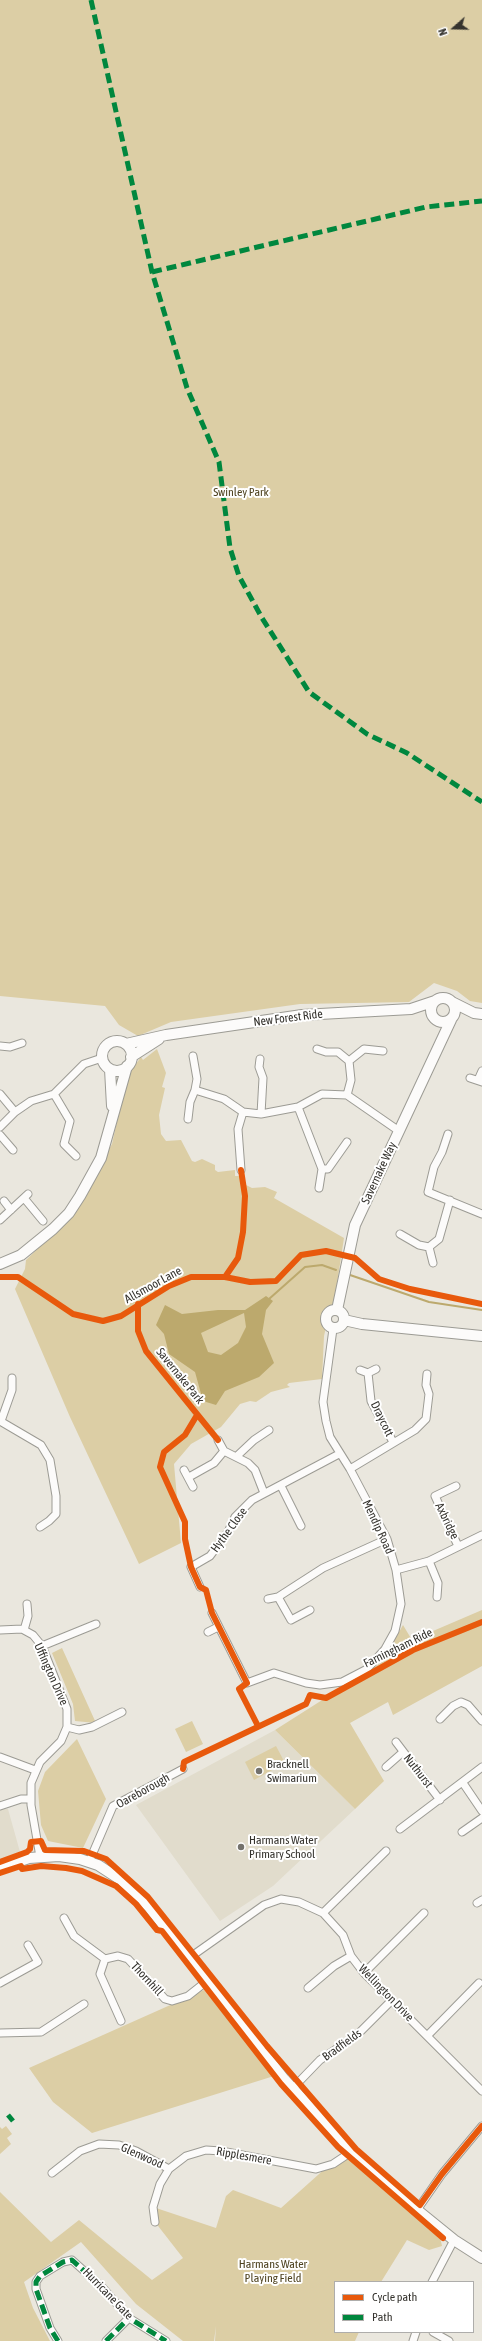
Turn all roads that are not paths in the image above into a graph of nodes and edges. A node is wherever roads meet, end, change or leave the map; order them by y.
1 (435, 1001) junction
2 (452, 1002) junction
3 (411, 1009) junction
4 (478, 1013) edge
5 (452, 1019) junction
6 (437, 1020) junction
7 (166, 1035) junction
8 (439, 1042) junction
9 (22, 1043) dead end
10 (126, 1044) junction
11 (0, 1046) edge
12 (317, 1049) dead end
13 (383, 1051) dead end
14 (193, 1056) dead end
15 (102, 1058) junction
16 (260, 1059) dead end
17 (349, 1061) junction
18 (129, 1062) junction
19 (110, 1069) junction
20 (482, 1071) edge
21 (470, 1078) dead end
22 (480, 1081) edge
23 (195, 1090) junction
24 (0, 1094) edge
25 (54, 1094) junction
26 (347, 1095) junction
27 (298, 1107) junction
28 (15, 1112) junction
29 (243, 1112) junction
30 (262, 1114) junction
31 (113, 1118) junction
32 (188, 1119) dead end
33 (0, 1127) edge
34 (399, 1131) junction
35 (448, 1134) dead end
36 (0, 1135) edge
37 (347, 1142) dead end
38 (13, 1150) dead end
39 (76, 1156) dead end
40 (322, 1169) junction
41 (241, 1170) dead end
42 (320, 1188) dead end
43 (450, 1200) junction
44 (4, 1202) dead end
45 (12, 1210) junction
46 (482, 1214) edge
47 (0, 1220) edge
48 (43, 1221) dead end
49 (400, 1234) dead end
50 (429, 1247) junction
51 (433, 1263) dead end
52 (0, 1264) edge
53 (337, 1310) junction
54 (344, 1320) junction
55 (333, 1329) junction
56 (482, 1336) edge
57 (376, 1369) dead end
58 (360, 1370) dead end
59 (368, 1373) junction
60 (427, 1374) dead end
61 (12, 1378) dead end
62 (1, 1421) edge
63 (269, 1430) dead end
64 (218, 1440) dead end
65 (393, 1442) junction
66 (224, 1451) junction
67 (339, 1454) junction
68 (238, 1456) junction
69 (350, 1469) junction
70 (280, 1486) junction
71 (456, 1486) dead end
72 (193, 1487) dead end
73 (264, 1493) junction
74 (301, 1526) dead end
75 (40, 1527) dead end
76 (482, 1535) edge
77 (387, 1539) junction
78 (458, 1546) junction
79 (429, 1560) junction
80 (396, 1570) junction
81 (200, 1587) dead end
82 (278, 1597) junction
83 (437, 1597) dead end
84 (268, 1599) dead end
85 (27, 1604) dead end
86 (310, 1610) dead end
87 (212, 1613) dead end
88 (291, 1620) junction
89 (96, 1624) dead end
90 (218, 1626) junction
91 (295, 1627) dead end
92 (0, 1630) edge
93 (24, 1630) junction
94 (208, 1632) dead end
95 (42, 1646) junction
96 (122, 1712) dead end
97 (440, 1719) dead end
98 (482, 1720) edge
99 (67, 1727) junction
100 (396, 1742) dead end
101 (403, 1752) junction
102 (0, 1757) edge
103 (386, 1767) dead end
104 (482, 1767) edge
105 (183, 1769) dead end
106 (35, 1770) junction
107 (463, 1783) junction
108 (31, 1799) junction
109 (440, 1800) junction
110 (0, 1806) edge
111 (482, 1811) edge
112 (482, 1818) edge
113 (400, 1829) dead end
114 (462, 1832) dead end
115 (386, 1851) dead end
116 (40, 1857) junction
117 (89, 1862) junction
118 (0, 1868) edge
119 (323, 1913) junction
120 (424, 1913) dead end
121 (64, 1918) dead end
122 (28, 1945) dead end
123 (351, 1956) junction
124 (190, 1958) junction
125 (105, 1959) junction
126 (364, 1973) junction
127 (207, 1981) junction
128 (0, 1983) edge
129 (479, 1983) dead end
130 (308, 1988) dead end
131 (391, 2001) junction
132 (84, 2004) dead end
133 (121, 2021) dead end
134 (0, 2033) edge
135 (428, 2035) junction
136 (293, 2088) junction
137 (482, 2091) edge
138 (482, 2126) edge
139 (351, 2152) junction
140 (169, 2168) junction
141 (52, 2173) dead end
142 (417, 2210) junction
143 (155, 2222) dead end
144 (454, 2240) junction
145 (482, 2258) edge
146 (433, 2281) edge
147 (128, 2318) junction
148 (435, 2333) edge
149 (58, 2341) edge
150 (106, 2341) edge
151 (166, 2341) edge
152 (449, 2341) edge

1 - 2 street, New Forest Ride
1 - 3 street, New Forest Ride
1 - 6 street
2 - 4 street, New Forest Ride
2 - 5 street
3 - 6 street, New Forest Ride
3 - 7 street, New Forest Ride
4 - 5 street, New Forest Ride
5 - 6 street, New Forest Ride
5 - 8 street, Savernake Way
6 - 8 street, Savernake Way
7 - 10 street, New Forest Ride
7 - 18 street, New Forest Ride
8 - 34 street, Savernake Way
9 - 11 street
10 - 15 street, New Forest Ride
10 - 18 street
12 - 17 street
13 - 17 street
14 - 23 street
15 - 19 street
15 - 25 street
16 - 30 street
17 - 26 street
18 - 19 street, New Forest Ride
18 - 31 street
19 - 31 street
20 - 22 street
21 - 22 street
23 - 29 street
23 - 32 street
24 - 28 street
25 - 28 street
25 - 39 street
26 - 27 street
26 - 34 street
27 - 30 street
27 - 40 street
28 - 33 street
29 - 30 street
29 - 41 street
31 - 52 street
34 - 53 street, Savernake Way
35 - 43 street
36 - 38 street
37 - 40 street
40 - 42 street
43 - 46 street
43 - 50 street
44 - 45 street
45 - 47 street
45 - 48 street
49 - 50 street
50 - 51 street
53 - 54 street
53 - 55 street
54 - 55 street
54 - 56 street
55 - 67 street, Mendip Road
57 - 59 street
58 - 59 street
59 - 65 street, Draycott
60 - 65 street, Draycott
61 - 62 street
62 - 75 street
63 - 68 street
64 - 66 street
65 - 69 street, Draycott
66 - 68 street
66 - 72 street
67 - 69 street, Mendip Road
67 - 70 street, Hythe Close
68 - 73 street
69 - 77 street, Mendip Road
70 - 73 street, Hythe Close
70 - 74 street
71 - 78 street, Axbridge
73 - 81 street, Hythe Close
76 - 78 street, Axbridge
77 - 80 street, Mendip Road
77 - 82 street
78 - 79 street, Axbridge
79 - 80 street, Axbridge
79 - 83 street
80 - 90 street, Mendip Road
82 - 84 street
82 - 88 street
85 - 93 street
86 - 88 street
87 - 90 street
88 - 91 street
89 - 95 street
90 - 94 street
92 - 93 street, Uffington Drive
93 - 95 street, Uffington Drive
95 - 99 street, Uffington Drive
96 - 99 street
97 - 98 street
99 - 106 street
100 - 101 street, Nuthurst
101 - 103 street
101 - 109 street, Nuthurst
102 - 106 street
104 - 107 street, Nuthurst
105 - 117 street, Oareborough
106 - 108 street
107 - 109 street, Nuthurst
107 - 111 street
108 - 110 street
108 - 116 street
109 - 113 street, Nuthurst
112 - 114 street
115 - 119 street
116 - 117 street
116 - 118 street
117 - 124 street
119 - 123 street, Wellington Drive
119 - 124 street, Wellington Drive
120 - 126 street
121 - 125 street
122 - 128 street
123 - 126 street, Wellington Drive
123 - 130 street
124 - 127 street
125 - 127 street, Thornhill
125 - 133 street
126 - 131 street, Wellington Drive
127 - 136 street
129 - 135 street
131 - 135 street, Wellington Drive
131 - 136 street, Bradfields
132 - 134 street
135 - 137 street, Wellington Drive
136 - 139 street
138 - 142 street
139 - 140 street, Ripplesmere
139 - 142 street
140 - 141 street, Glenwood
140 - 143 street
142 - 144 street
144 - 145 street
144 - 146 street
147 - 149 street, Hurricane Gate
147 - 150 street
147 - 151 street, Hurricane Gate
148 - 152 street

